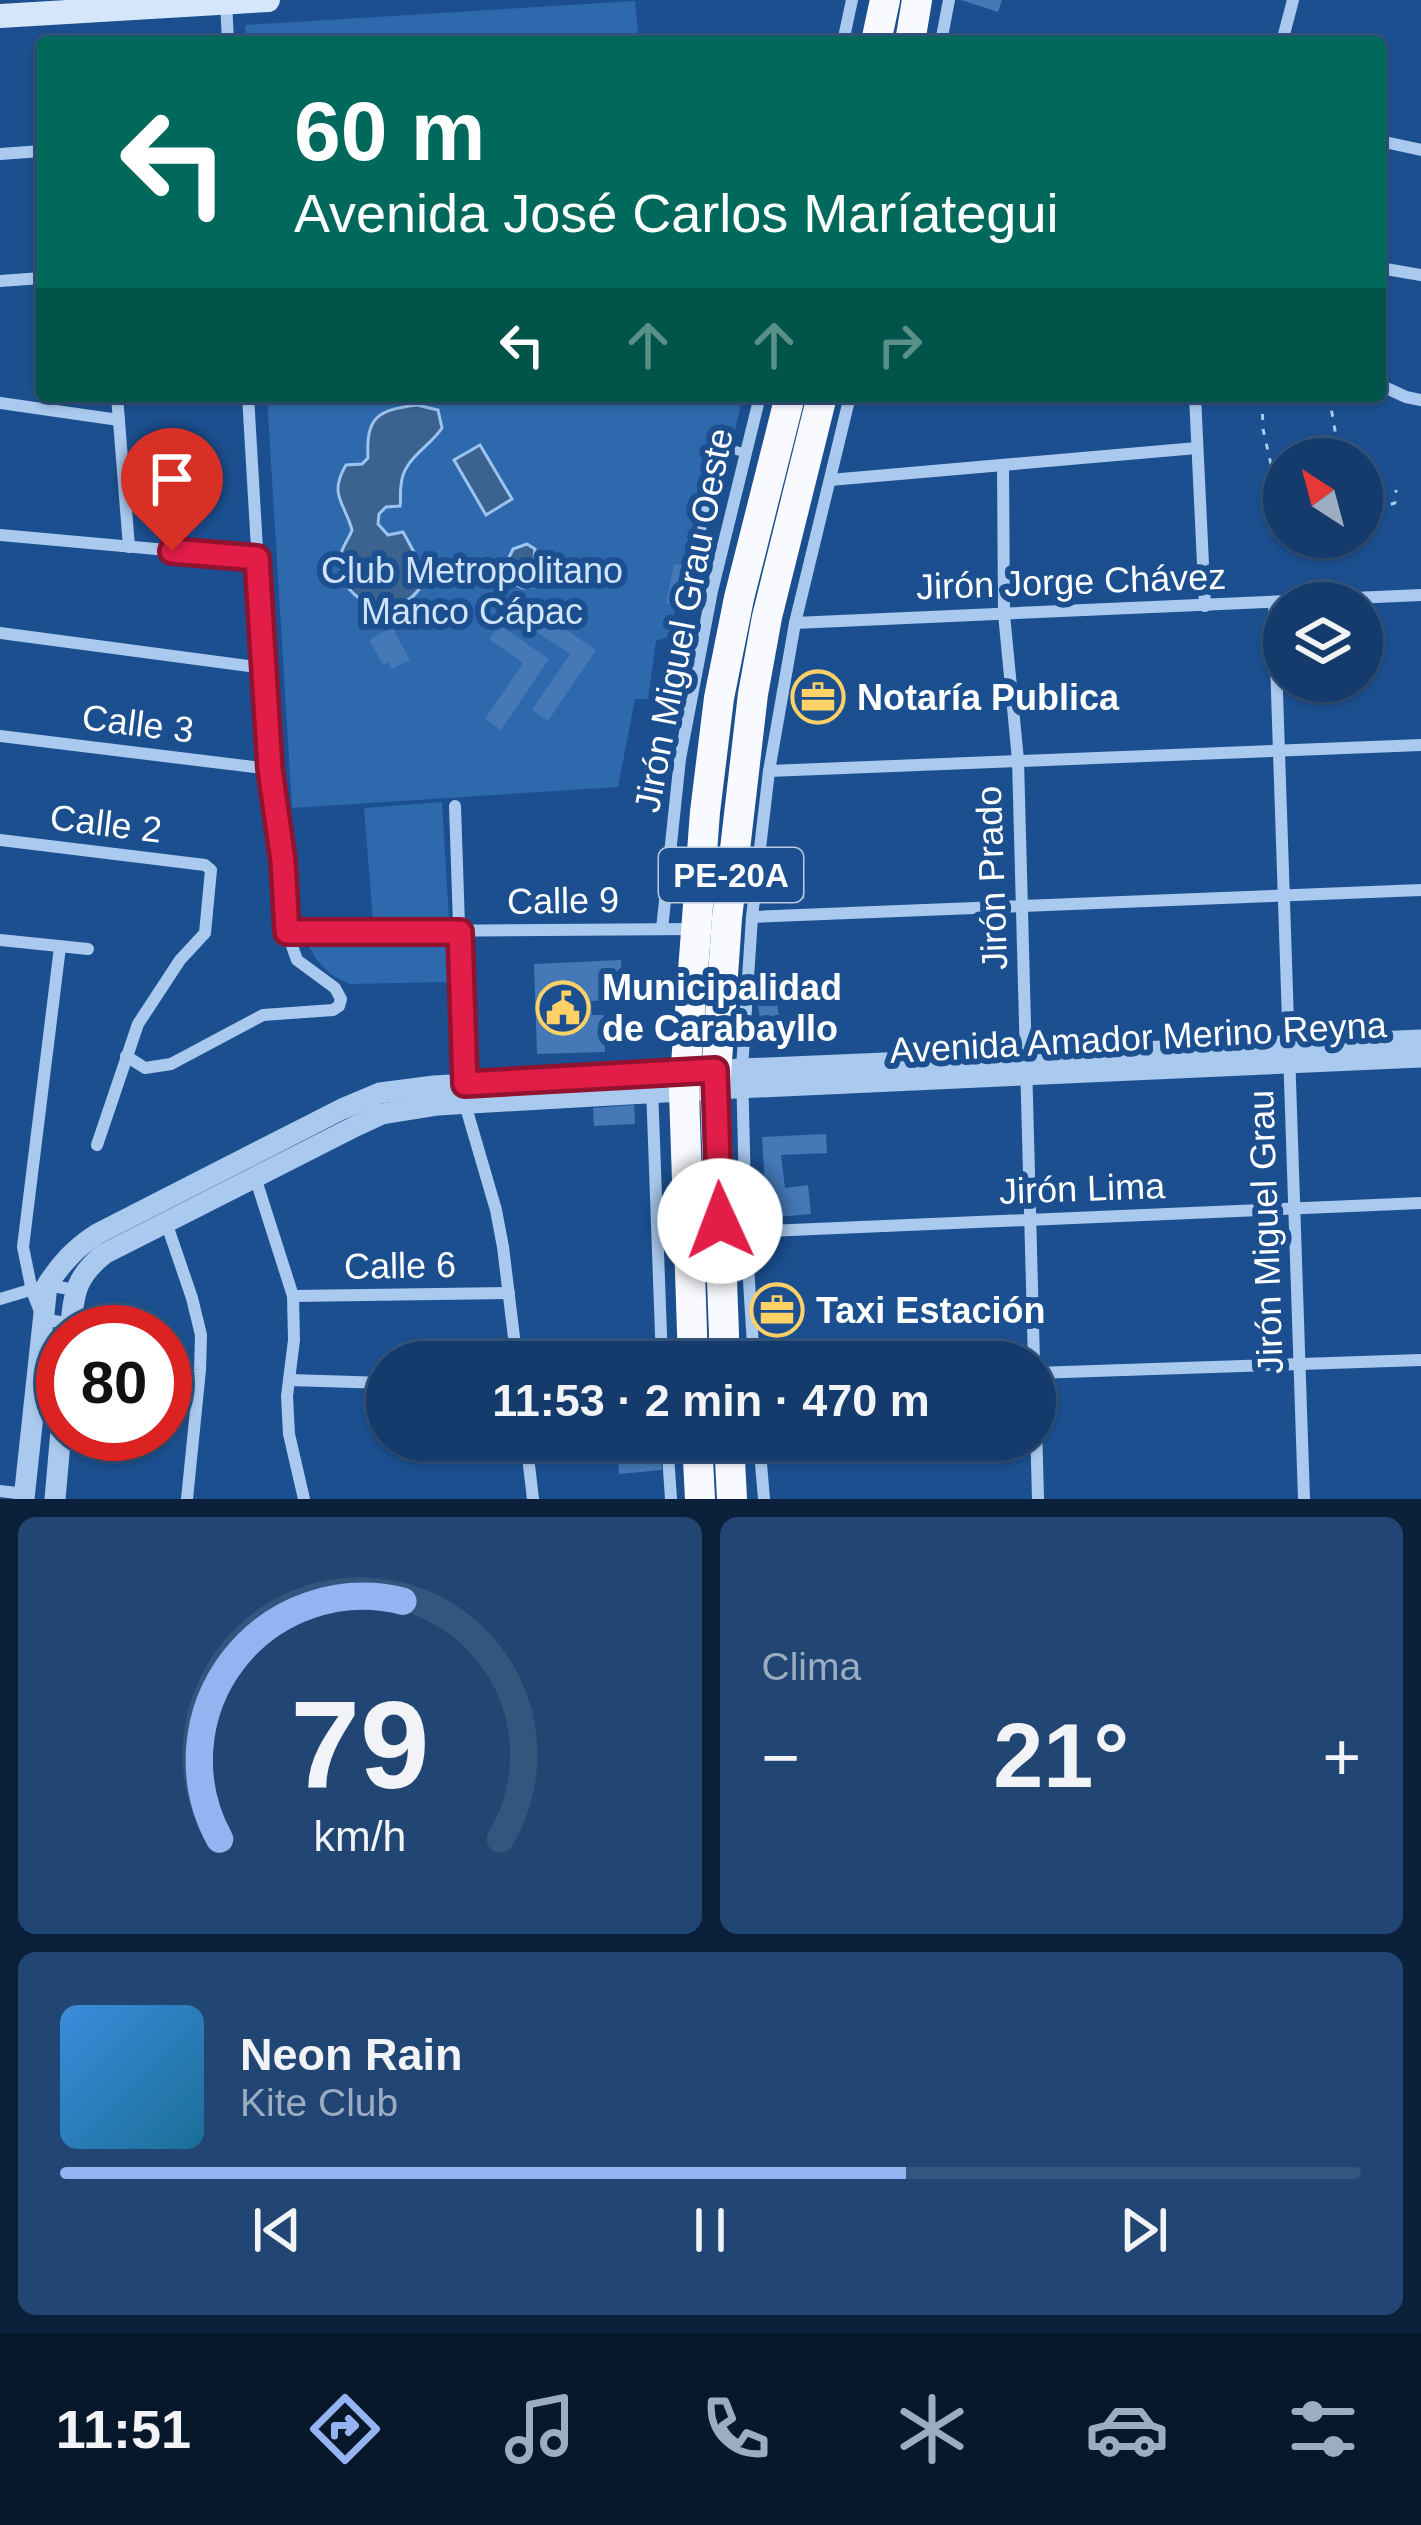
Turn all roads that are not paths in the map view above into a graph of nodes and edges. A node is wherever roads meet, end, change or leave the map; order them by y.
1 (268, 0) edge
2 (852, 0) edge
3 (885, 0) edge
4 (916, 0) edge
5 (950, 0) edge
6 (1293, 0) edge
7 (226, 1) edge
8 (0, 16) edge
9 (228, 36) edge
10 (844, 36) edge
11 (877, 36) edge
12 (924, 36) edge
13 (928, 36) edge
14 (1284, 36) edge
15 (1386, 142) edge
16 (1421, 150) edge
17 (36, 151) edge
18 (0, 154) edge
19 (1386, 269) edge
20 (1421, 275) edge
21 (36, 278) edge
22 (0, 280) edge
23 (1386, 388) edge
24 (1421, 400) edge
25 (118, 402) edge
26 (248, 402) edge
27 (760, 402) edge
28 (787, 402) edge
29 (822, 402) edge
30 (848, 402) edge
31 (1195, 402) edge
32 (0, 403) edge
33 (119, 420) junction
34 (1197, 448) junction
35 (759, 459) junction
36 (1003, 465) junction
37 (817, 477) junction
38 (0, 535) edge
39 (699, 543) dead end
40 (129, 548) junction
41 (257, 558) junction
42 (1421, 595) edge
43 (1383, 597) edge
44 (1263, 603) edge
45 (1205, 606) junction
46 (1004, 614) junction
47 (795, 623) junction
48 (0, 633) edge
49 (264, 668) junction
50 (1277, 702) edge
51 (0, 736) edge
52 (1421, 745) edge
53 (1279, 751) junction
54 (1018, 760) junction
55 (270, 769) junction
56 (769, 771) junction
57 (455, 806) dead end
58 (0, 840) edge
59 (1421, 890) edge
60 (1284, 896) junction
61 (1022, 906) junction
62 (752, 917) junction
63 (662, 929) junction
64 (696, 929) junction
65 (287, 932) junction
66 (460, 932) junction
67 (0, 940) edge
68 (60, 947) junction
69 (88, 949) dead end
70 (1421, 1040) edge
71 (1289, 1054) junction
72 (126, 1056) junction
73 (1421, 1057) edge
74 (1026, 1066) junction
75 (714, 1080) junction
76 (652, 1083) junction
77 (465, 1094) junction
78 (97, 1145) dead end
79 (255, 1177) junction
80 (1421, 1203) edge
81 (1294, 1209) junction
82 (1030, 1220) junction
83 (166, 1222) junction
84 (746, 1232) junction
85 (40, 1288) junction
86 (75, 1290) junction
87 (509, 1294) junction
88 (293, 1296) junction
89 (0, 1300) edge
90 (42, 1305) edge
91 (73, 1305) edge
92 (515, 1341) edge
93 (661, 1341) edge
94 (695, 1341) edge
95 (724, 1341) edge
96 (753, 1341) edge
97 (1033, 1341) edge
98 (1421, 1360) edge
99 (1300, 1364) junction
100 (1056, 1372) edge
101 (289, 1380) junction
102 (366, 1382) edge
103 (36, 1387) edge
104 (58, 1461) edge
105 (528, 1461) edge
106 (668, 1461) edge
107 (698, 1461) edge
108 (730, 1461) edge
109 (761, 1461) edge
110 (1037, 1461) edge
111 (0, 1491) edge
112 (25, 1496) edge
113 (55, 1499) edge
114 (187, 1499) edge
115 (304, 1499) edge
116 (532, 1499) edge
117 (671, 1499) edge
118 (700, 1499) edge
119 (732, 1499) edge
120 (764, 1499) edge
121 (1038, 1499) edge
122 (1304, 1499) edge

1 - 7 main road
2 - 10 street
3 - 11 highway
4 - 12 highway
5 - 13 street
6 - 14 street
7 - 8 main road
7 - 9 street
15 - 16 street
17 - 18 street
19 - 20 street
21 - 22 street
23 - 24 street
25 - 33 street
26 - 41 street
27 - 35 street, Jirón Miguel Grau Oeste
28 - 35 highway, PE-20A
29 - 37 highway, PE-20A
30 - 37 street
31 - 34 street
32 - 33 street
33 - 40 street
34 - 36 street
34 - 45 street
35 - 37 highway
35 - 39 lane
35 - 63 street, Jirón Miguel Grau Oeste
35 - 64 highway, PE-20A
36 - 37 street
36 - 46 street, Jirón Prado
37 - 47 street
37 - 75 highway, PE-20A
38 - 40 street
40 - 41 street
41 - 49 street
42 - 43 street, Jirón Jorge Chávez
44 - 45 street, Jirón Jorge Chávez
45 - 46 street, Jirón Jorge Chávez
46 - 47 street, Jirón Jorge Chávez
46 - 54 street, Jirón Prado
47 - 56 street
48 - 49 street
49 - 55 street
50 - 53 street, Jirón Miguel Grau
51 - 55 street, Calle 3
52 - 53 street
53 - 54 street
53 - 60 street, Jirón Miguel Grau
54 - 56 street
54 - 61 street, Jirón Prado
55 - 65 street
56 - 62 street
57 - 66 street
58 - 72 street, Calle 2
59 - 60 street
60 - 61 street
60 - 71 street, Jirón Miguel Grau
61 - 62 street
61 - 74 street, Jirón Prado
62 - 75 street
63 - 64 street, Calle 9
63 - 66 street, Calle 9
64 - 75 highway, PE-20A
65 - 66 street, Calle 9
65 - 72 street
66 - 77 street
67 - 68 street
68 - 69 street
68 - 85 street
70 - 71 street, Avenida Amador Merino Reyna
71 - 73 street, Avenida Amador Merino Reyna
71 - 74 street, Avenida Amador Merino Reyna
71 - 81 street, Jirón Miguel Grau
72 - 78 street
74 - 75 street, Avenida Amador Merino Reyna
74 - 82 street, Jirón Prado
75 - 76 street, Avenida Amador Merino Reyna
75 - 84 street
75 - 94 highway, PE-20A
75 - 95 highway, PE-20A
76 - 77 street, Avenida Amador Merino Reyna
76 - 93 street
77 - 79 street
77 - 85 street
77 - 87 street
79 - 83 street
79 - 88 street
80 - 81 street, Jirón Lima
81 - 82 street, Jirón Lima
81 - 99 street, Jirón Miguel Grau
82 - 84 street, Jirón Lima
82 - 97 street, Jirón Prado
83 - 86 street
83 - 114 street
84 - 96 street
85 - 86 street
85 - 89 street
85 - 90 street
86 - 91 street
87 - 88 street, Calle 6
87 - 92 street
88 - 101 street
98 - 99 street
99 - 100 street
99 - 122 street, Jirón Miguel Grau
101 - 102 street
101 - 115 street
103 - 112 street
104 - 113 street
105 - 116 street
106 - 117 street
107 - 118 highway
108 - 119 highway
109 - 120 street
110 - 121 street
111 - 112 street

